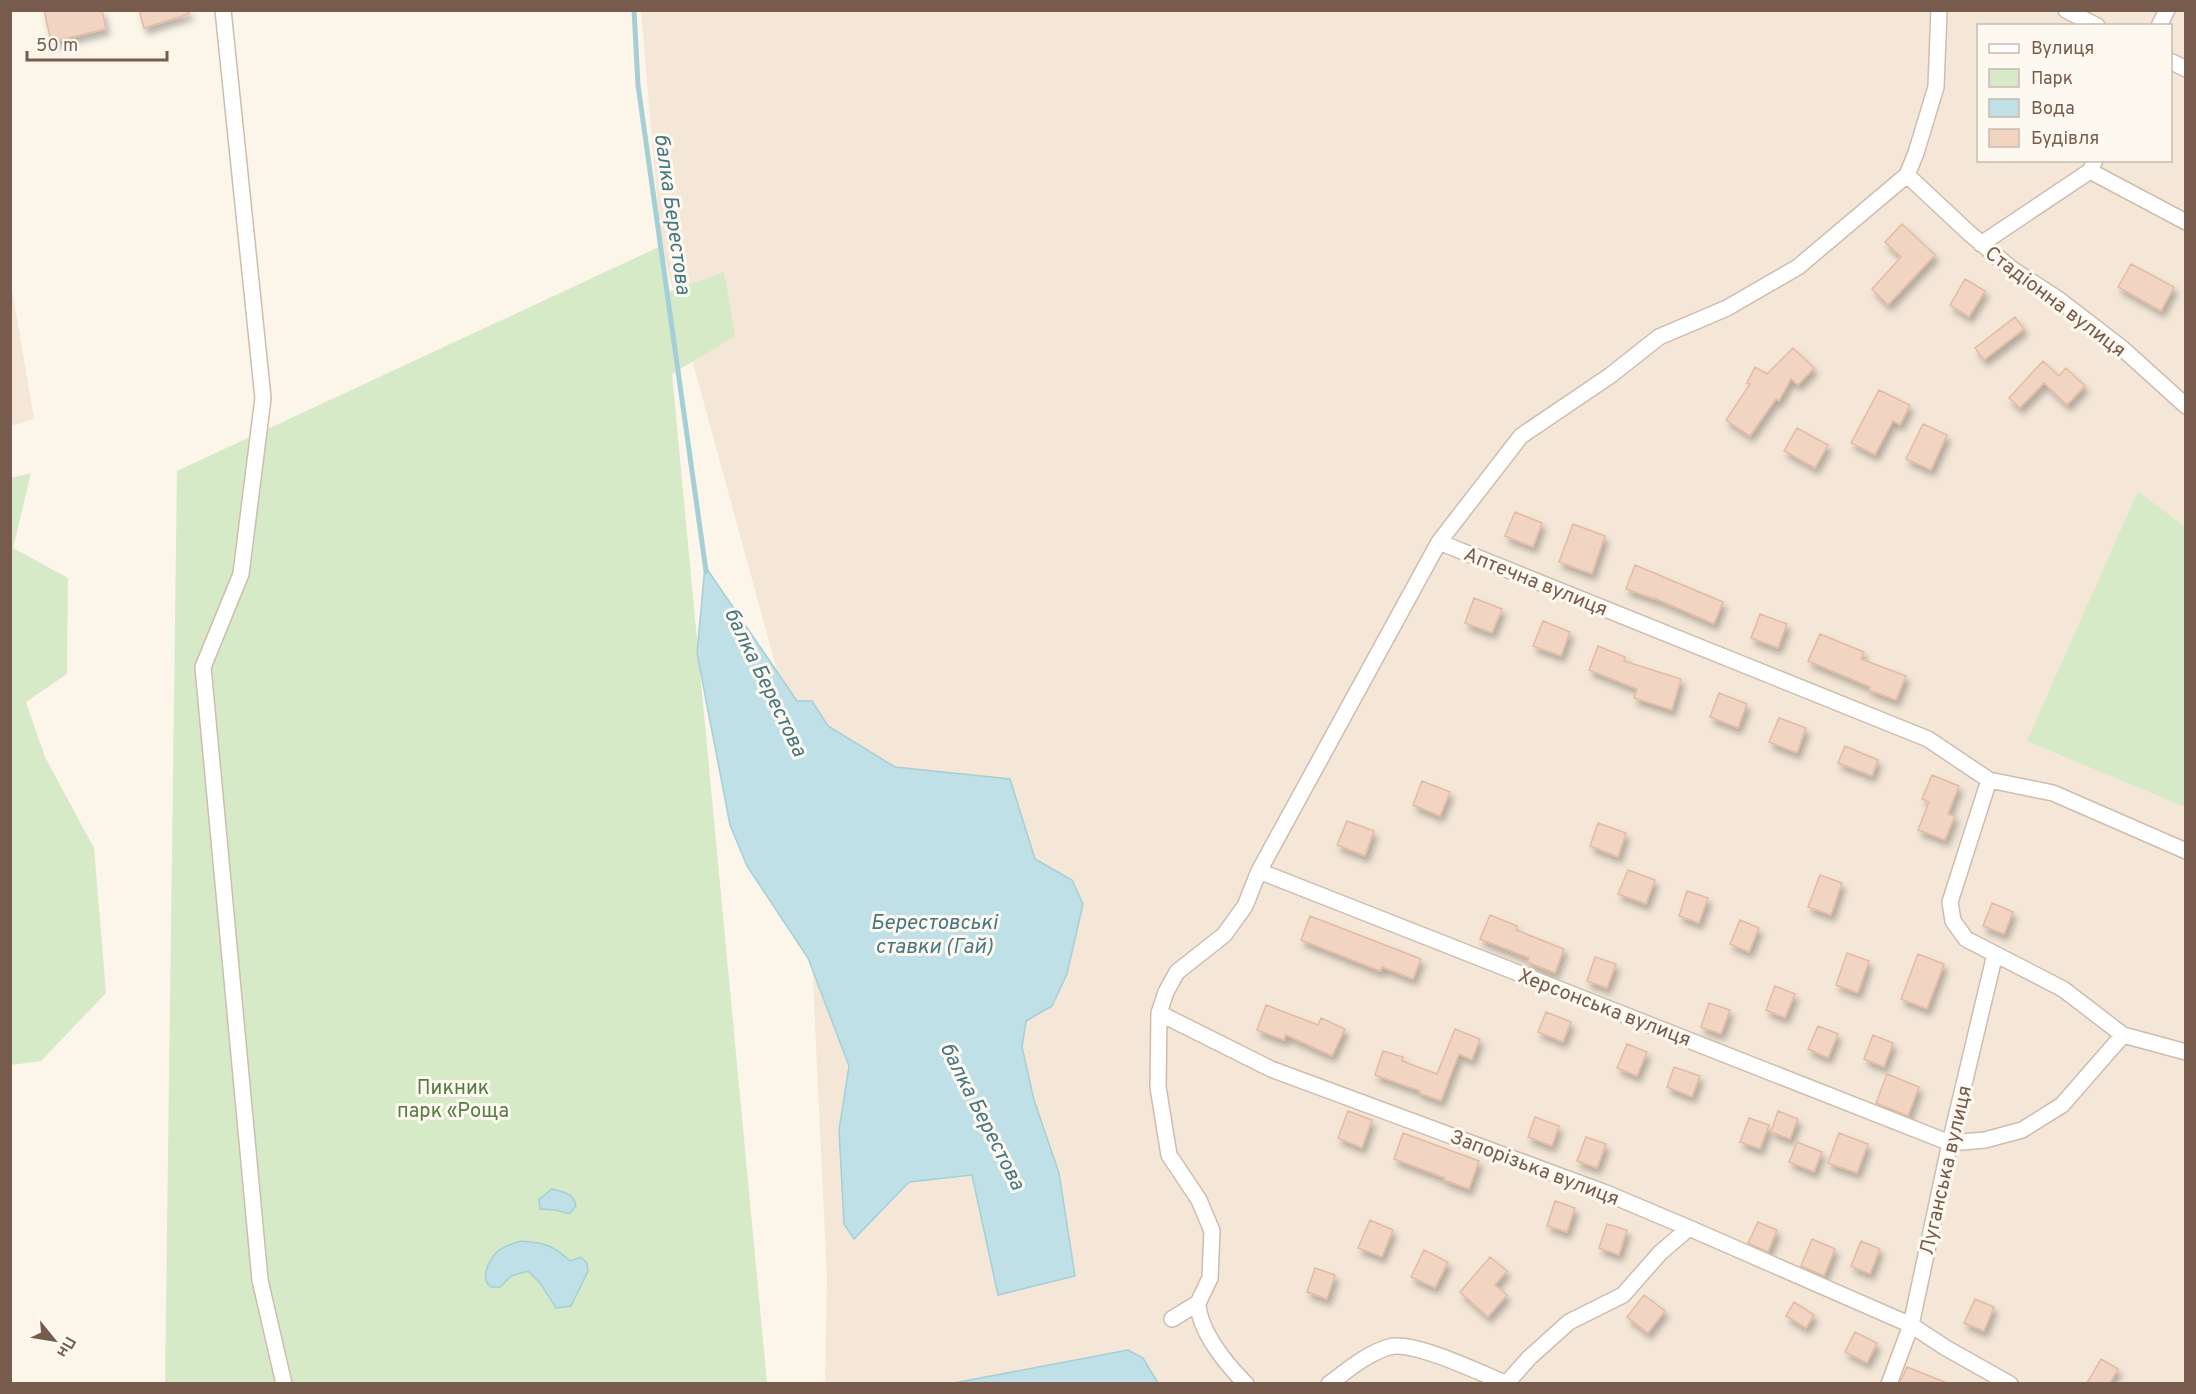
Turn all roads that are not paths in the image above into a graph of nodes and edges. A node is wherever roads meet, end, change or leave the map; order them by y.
1 (223, 10) edge
2 (1940, 10) edge
3 (2066, 10) edge
4 (2166, 10) edge
5 (2093, 24) edge
6 (2160, 24) edge
7 (2172, 62) edge
8 (2186, 69) edge
9 (2092, 166) edge
10 (1907, 175) junction
11 (2186, 222) edge
12 (1981, 244) junction
13 (2186, 406) edge
14 (1439, 542) junction
15 (1989, 780) junction
16 (2186, 851) edge
17 (1259, 871) junction
18 (1995, 954) junction
19 (1159, 1013) junction
20 (2123, 1035) junction
21 (2186, 1052) edge
22 (1950, 1143) junction
23 (1689, 1228) junction
24 (1198, 1303) junction
25 (1172, 1319) dead end
26 (1911, 1325) junction
27 (284, 1383) edge
28 (1246, 1383) edge
29 (1329, 1383) edge
30 (1505, 1383) edge
31 (1889, 1383) edge
32 (2010, 1383) edge

1 - 27 street
2 - 10 street
3 - 5 street
4 - 6 street
7 - 8 street
9 - 11 street
9 - 12 street
10 - 12 street, Стадіонна вулиця
10 - 14 street, Аптечна вулиця
12 - 13 street, Стадіонна вулиця
14 - 15 street, Аптечна вулиця
14 - 17 street
15 - 16 street, Аптечна вулиця
15 - 18 street
17 - 19 street
17 - 22 street, Херсонська вулиця
18 - 20 street
18 - 22 street, Луганська вулиця
19 - 23 street, Запорізька вулиця
19 - 24 street
20 - 21 street
20 - 22 street
22 - 26 street, Луганська вулиця
23 - 26 street, Запорізька вулиця
23 - 30 street
24 - 25 street
24 - 28 street
26 - 31 street, Луганська вулиця
26 - 32 street, Запорізька вулиця
29 - 30 street

